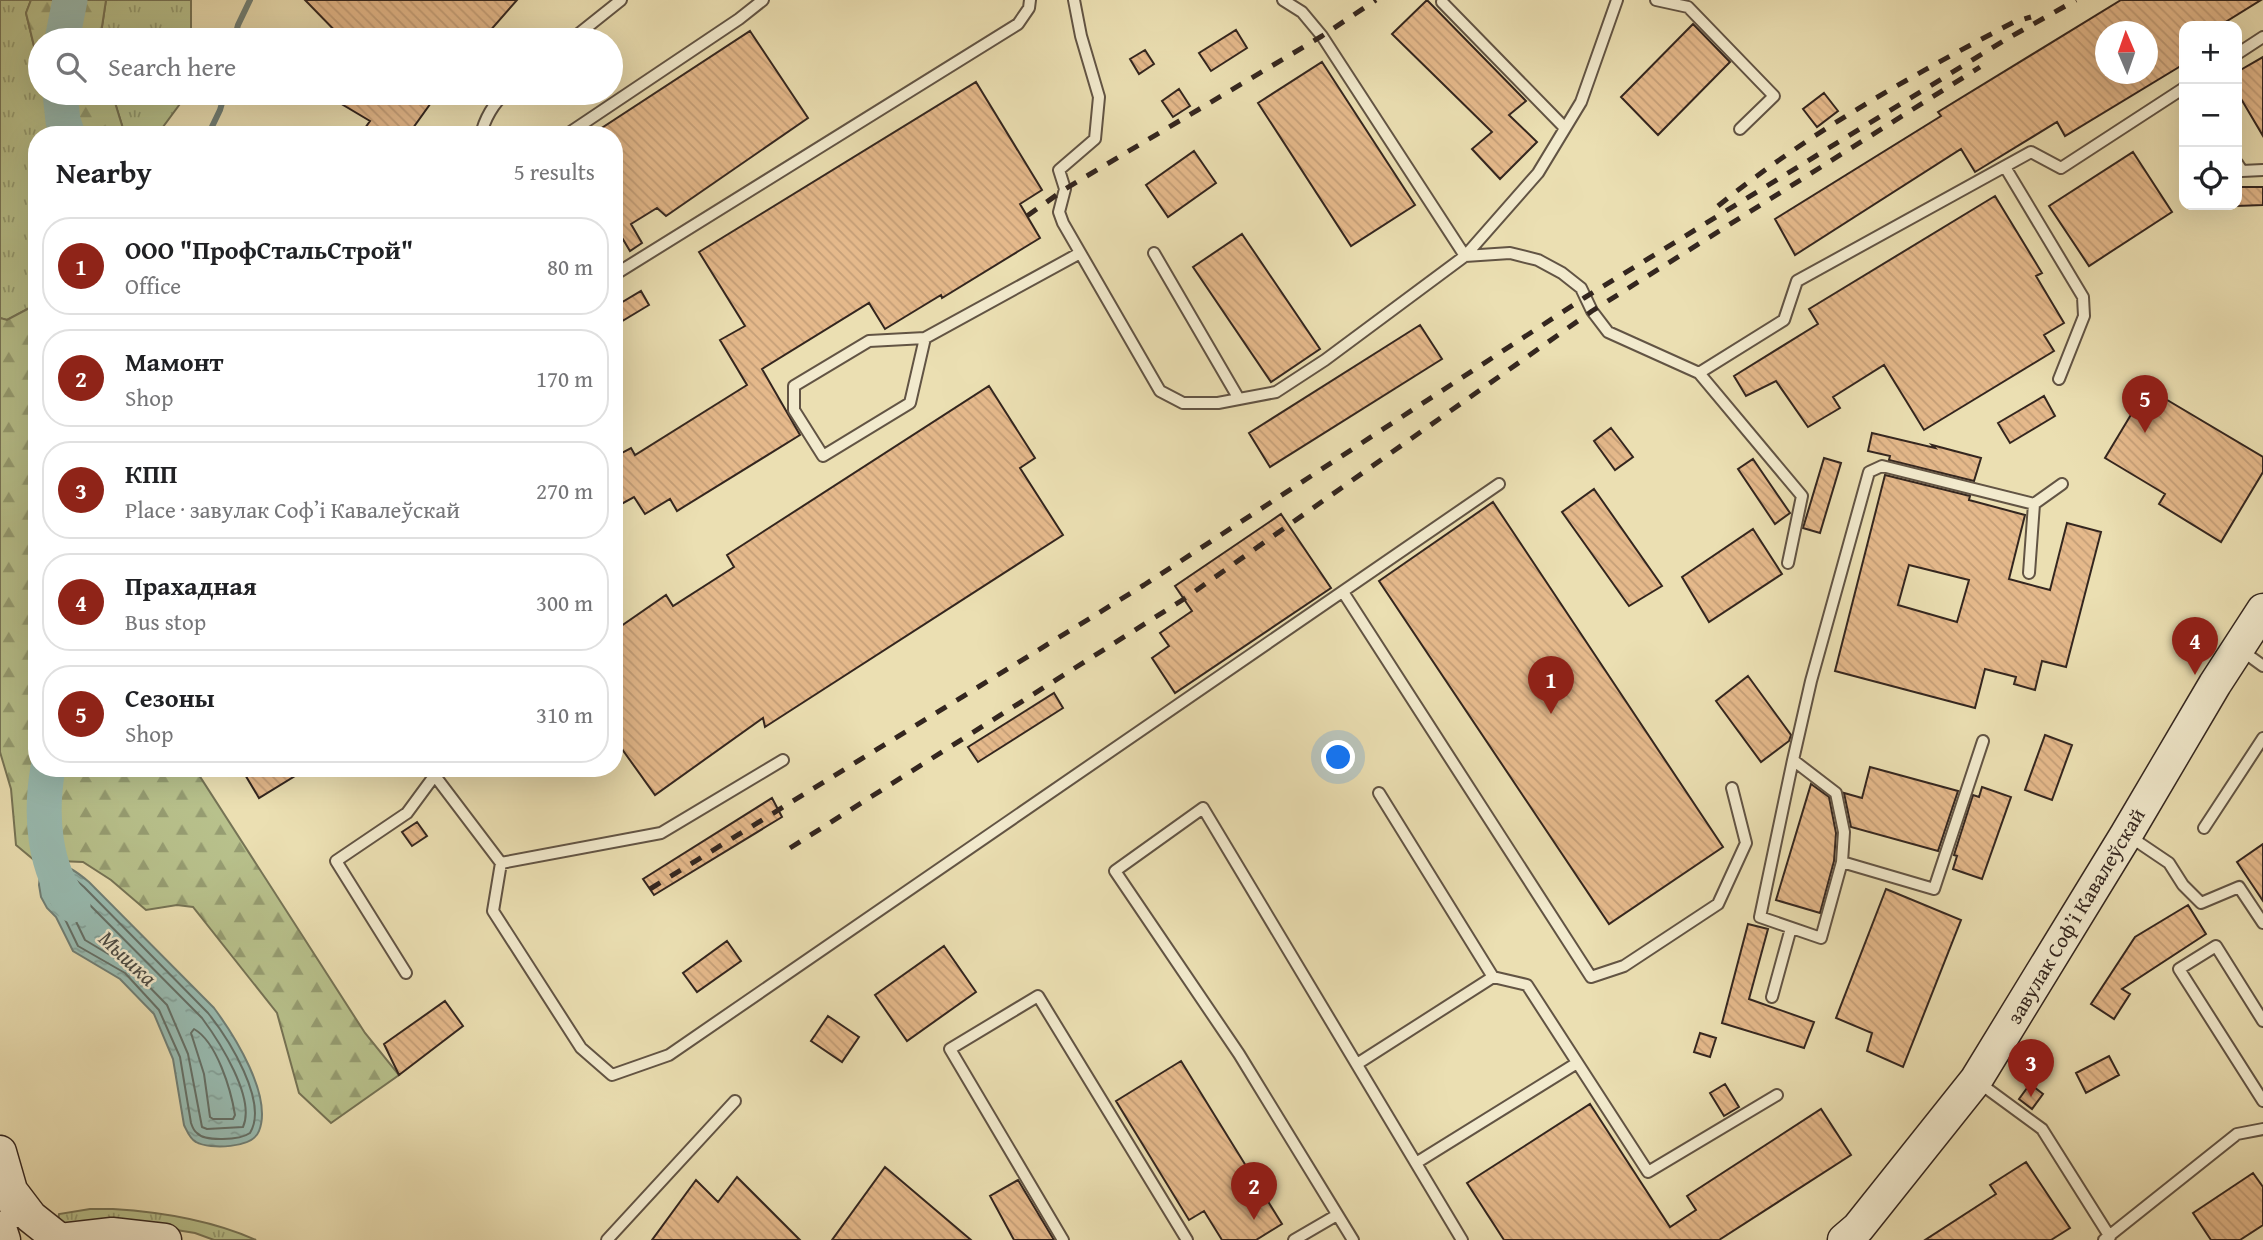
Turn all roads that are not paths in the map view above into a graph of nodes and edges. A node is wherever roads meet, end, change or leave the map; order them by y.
1 (621, 0) edge
2 (762, 0) edge
3 (1030, 0) edge
4 (1074, 0) edge
5 (1283, 0) edge
6 (1617, 0) edge
7 (1656, 0) edge
8 (1442, 2) dead end
9 (586, 28) edge
10 (2263, 37) edge
11 (2242, 51) edge
12 (2179, 91) edge
13 (623, 97) edge
14 (495, 105) edge
15 (611, 105) edge
16 (484, 126) edge
17 (579, 126) edge
18 (1565, 128) junction
19 (1740, 129) dead end
20 (2005, 167) junction
21 (2263, 170) edge
22 (2242, 171) edge
23 (1080, 253) junction
24 (1154, 254) dead end
25 (1465, 256) junction
26 (623, 269) edge
27 (925, 338) junction
28 (1699, 373) junction
29 (2059, 379) dead end
30 (1239, 399) junction
31 (1499, 484) dead end
32 (2062, 484) dead end
33 (2034, 504) junction
34 (1788, 563) dead end
35 (2029, 573) dead end
36 (1343, 592) junction
37 (2263, 610) edge
38 (2251, 657) edge
39 (2263, 738) edge
40 (1983, 741) dead end
41 (783, 760) dead end
42 (1793, 760) junction
43 (429, 777) edge
44 (436, 777) edge
45 (1732, 788) dead end
46 (1379, 793) dead end
47 (2204, 828) dead end
48 (2126, 835) junction
49 (1842, 862) junction
50 (501, 863) junction
51 (2263, 923) edge
52 (1791, 928) junction
53 (406, 973) dead end
54 (1493, 977) junction
55 (1772, 997) dead end
56 (2263, 1021) edge
57 (1577, 1063) junction
58 (1357, 1064) junction
59 (1976, 1080) junction
60 (1777, 1095) dead end
61 (736, 1101) dead end
62 (2263, 1101) edge
63 (2263, 1129) edge
64 (0, 1152) edge
65 (1416, 1164) junction
66 (12, 1192) junction
67 (1337, 1215) junction
68 (0, 1228) edge
69 (2107, 1238) edge
70 (4, 1240) edge
71 (25, 1240) edge
72 (61, 1240) edge
73 (165, 1240) edge
74 (607, 1240) edge
75 (1063, 1240) edge
76 (1187, 1240) edge
77 (1294, 1240) edge
78 (1353, 1240) edge
79 (1462, 1240) edge
80 (1844, 1240) edge

1 - 9 lane
2 - 13 lane
3 - 26 lane
4 - 23 lane
5 - 25 lane
6 - 18 lane
7 - 19 lane
8 - 18 lane
10 - 11 lane
12 - 20 lane
14 - 16 lane
15 - 17 lane
18 - 25 lane
20 - 28 lane
20 - 29 lane
21 - 22 lane
23 - 27 lane
23 - 30 lane
24 - 30 lane
25 - 28 lane
25 - 30 lane
27 - 27 lane
28 - 34 lane
31 - 36 lane
32 - 33 lane
33 - 35 lane
33 - 42 lane
36 - 45 lane
36 - 50 lane
37 - 38 street, завулак Софʼі Кавалеўскай
38 - 48 street, завулак Софʼі Кавалеўскай
39 - 47 lane
40 - 49 lane
41 - 50 lane
42 - 49 lane
42 - 52 lane
43 - 53 lane
44 - 50 lane
46 - 54 lane
48 - 51 lane
48 - 59 street, завулак Софʼі Кавалеўскай
49 - 52 lane
52 - 55 lane
54 - 57 lane
54 - 58 lane
56 - 62 lane
57 - 60 lane
57 - 65 lane
58 - 65 lane
58 - 67 lane
59 - 69 lane
59 - 80 street, завулак Софʼі Кавалеўскай
61 - 74 lane
63 - 69 lane
64 - 66 street
65 - 79 lane
66 - 71 street
66 - 72 street
67 - 77 lane
67 - 78 lane
68 - 70 street
72 - 73 street
75 - 76 lane

